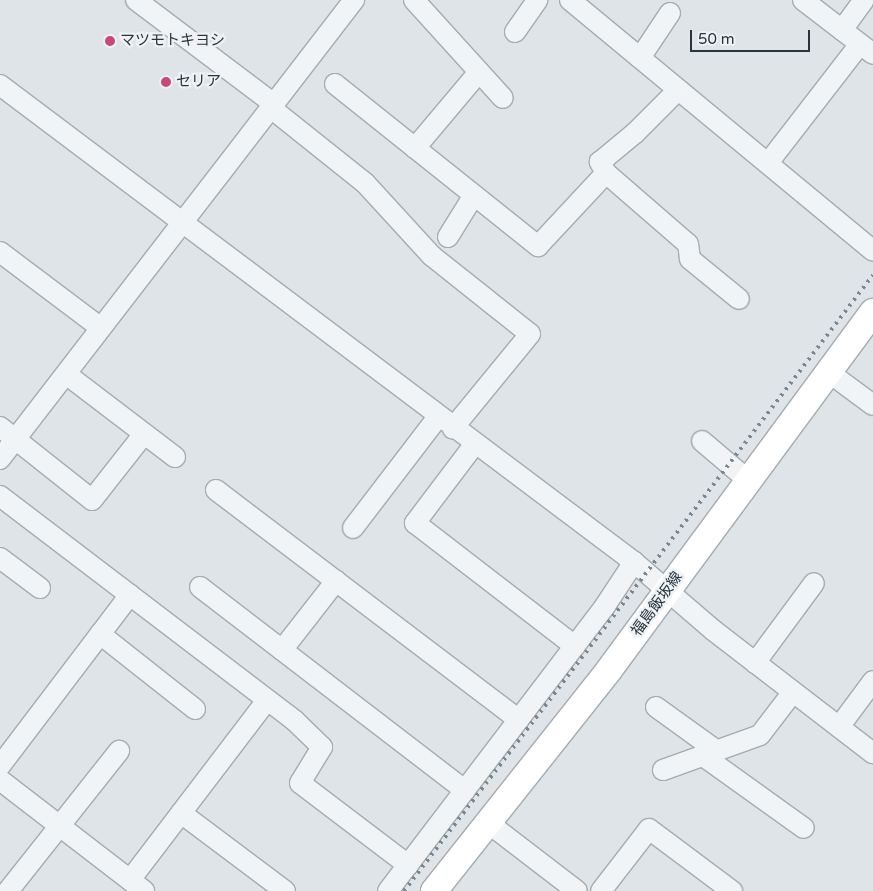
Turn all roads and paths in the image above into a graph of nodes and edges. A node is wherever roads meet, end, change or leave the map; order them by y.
1 (136, 0) edge
2 (414, 0) edge
3 (537, 0) edge
4 (570, 0) edge
5 (803, 0) edge
6 (864, 0) edge
7 (352, 1) edge
8 (670, 13) dead end
9 (842, 30) junction
10 (515, 32) dead end
11 (866, 49) edge
12 (640, 58) junction
13 (479, 72) junction
14 (335, 84) dead end
15 (0, 85) edge
16 (678, 90) junction
17 (503, 98) dead end
18 (272, 106) junction
19 (415, 148) junction
20 (768, 163) junction
21 (606, 173) junction
22 (474, 195) junction
23 (184, 223) junction
24 (448, 237) dead end
25 (873, 251) edge
26 (0, 252) edge
27 (739, 299) dead end
28 (873, 312) edge
29 (101, 328) junction
30 (827, 371) junction
31 (66, 374) junction
32 (873, 405) edge
33 (445, 422) junction
34 (8, 433) edge
35 (144, 434) junction
36 (702, 441) dead end
37 (474, 444) junction
38 (175, 457) dead end
39 (0, 458) edge
40 (748, 480) junction
41 (216, 490) dead end
42 (0, 496) edge
43 (354, 528) dead end
44 (0, 558) edge
45 (634, 562) junction
46 (336, 581) junction
47 (814, 583) dead end
48 (200, 587) dead end
49 (40, 588) dead end
50 (666, 592) junction
51 (130, 595) junction
52 (100, 634) junction
53 (575, 646) junction
54 (282, 650) junction
55 (756, 663) junction
56 (873, 681) edge
57 (793, 692) junction
58 (267, 700) junction
59 (656, 707) dead end
60 (195, 709) dead end
61 (518, 720) junction
62 (838, 726) junction
63 (119, 752) dead end
64 (709, 753) junction
65 (873, 753) edge
66 (0, 766) edge
67 (663, 770) dead end
68 (0, 780) edge
69 (465, 790) junction
70 (181, 813) junction
71 (487, 822) junction
72 (61, 827) junction
73 (804, 828) dead end
74 (408, 865) junction
75 (552, 884) edge
76 (137, 886) edge
77 (11, 890) edge
78 (285, 891) edge
79 (388, 891) edge
80 (434, 891) edge
81 (577, 891) edge
82 (601, 891) edge
83 (732, 891) edge

1 - 18 street
2 - 13 street
3 - 10 street
4 - 12 street
5 - 9 street
6 - 9 street
7 - 18 street
8 - 12 street
9 - 11 street
11 - 20 street
12 - 16 street
13 - 17 street
13 - 19 street
14 - 19 street
15 - 23 street
16 - 20 street
16 - 21 street
18 - 23 street
18 - 33 street
19 - 22 street
20 - 25 street
21 - 22 street
21 - 27 street
22 - 24 street
23 - 29 street
23 - 33 street
26 - 29 street
28 - 30 main road, 福島飯坂線
29 - 31 street
30 - 32 street
30 - 40 main road, 福島飯坂線
31 - 34 street
31 - 35 street
33 - 37 street
33 - 43 street
34 - 35 street
34 - 39 street
35 - 38 street
36 - 40 street
37 - 45 street
37 - 53 street
40 - 50 main road, 福島飯坂線
41 - 46 street
42 - 51 street
44 - 49 street
45 - 50 street
45 - 53 street
46 - 54 street
46 - 61 street
47 - 55 street
48 - 54 street
50 - 55 street
50 - 71 main road, 福島飯坂線
51 - 52 street
51 - 58 street
52 - 60 street
52 - 66 street
53 - 61 street
54 - 69 street
55 - 57 street
56 - 62 street
57 - 62 street
57 - 64 street
58 - 70 street
58 - 74 street
59 - 64 street
61 - 69 street
62 - 65 street
63 - 72 street
64 - 67 street
64 - 73 street
68 - 72 street
69 - 74 street
70 - 76 street
70 - 78 street
71 - 75 street
71 - 80 main road, 福島飯坂線
72 - 76 street
72 - 77 street
74 - 79 street
75 - 81 street
82 - 83 street

